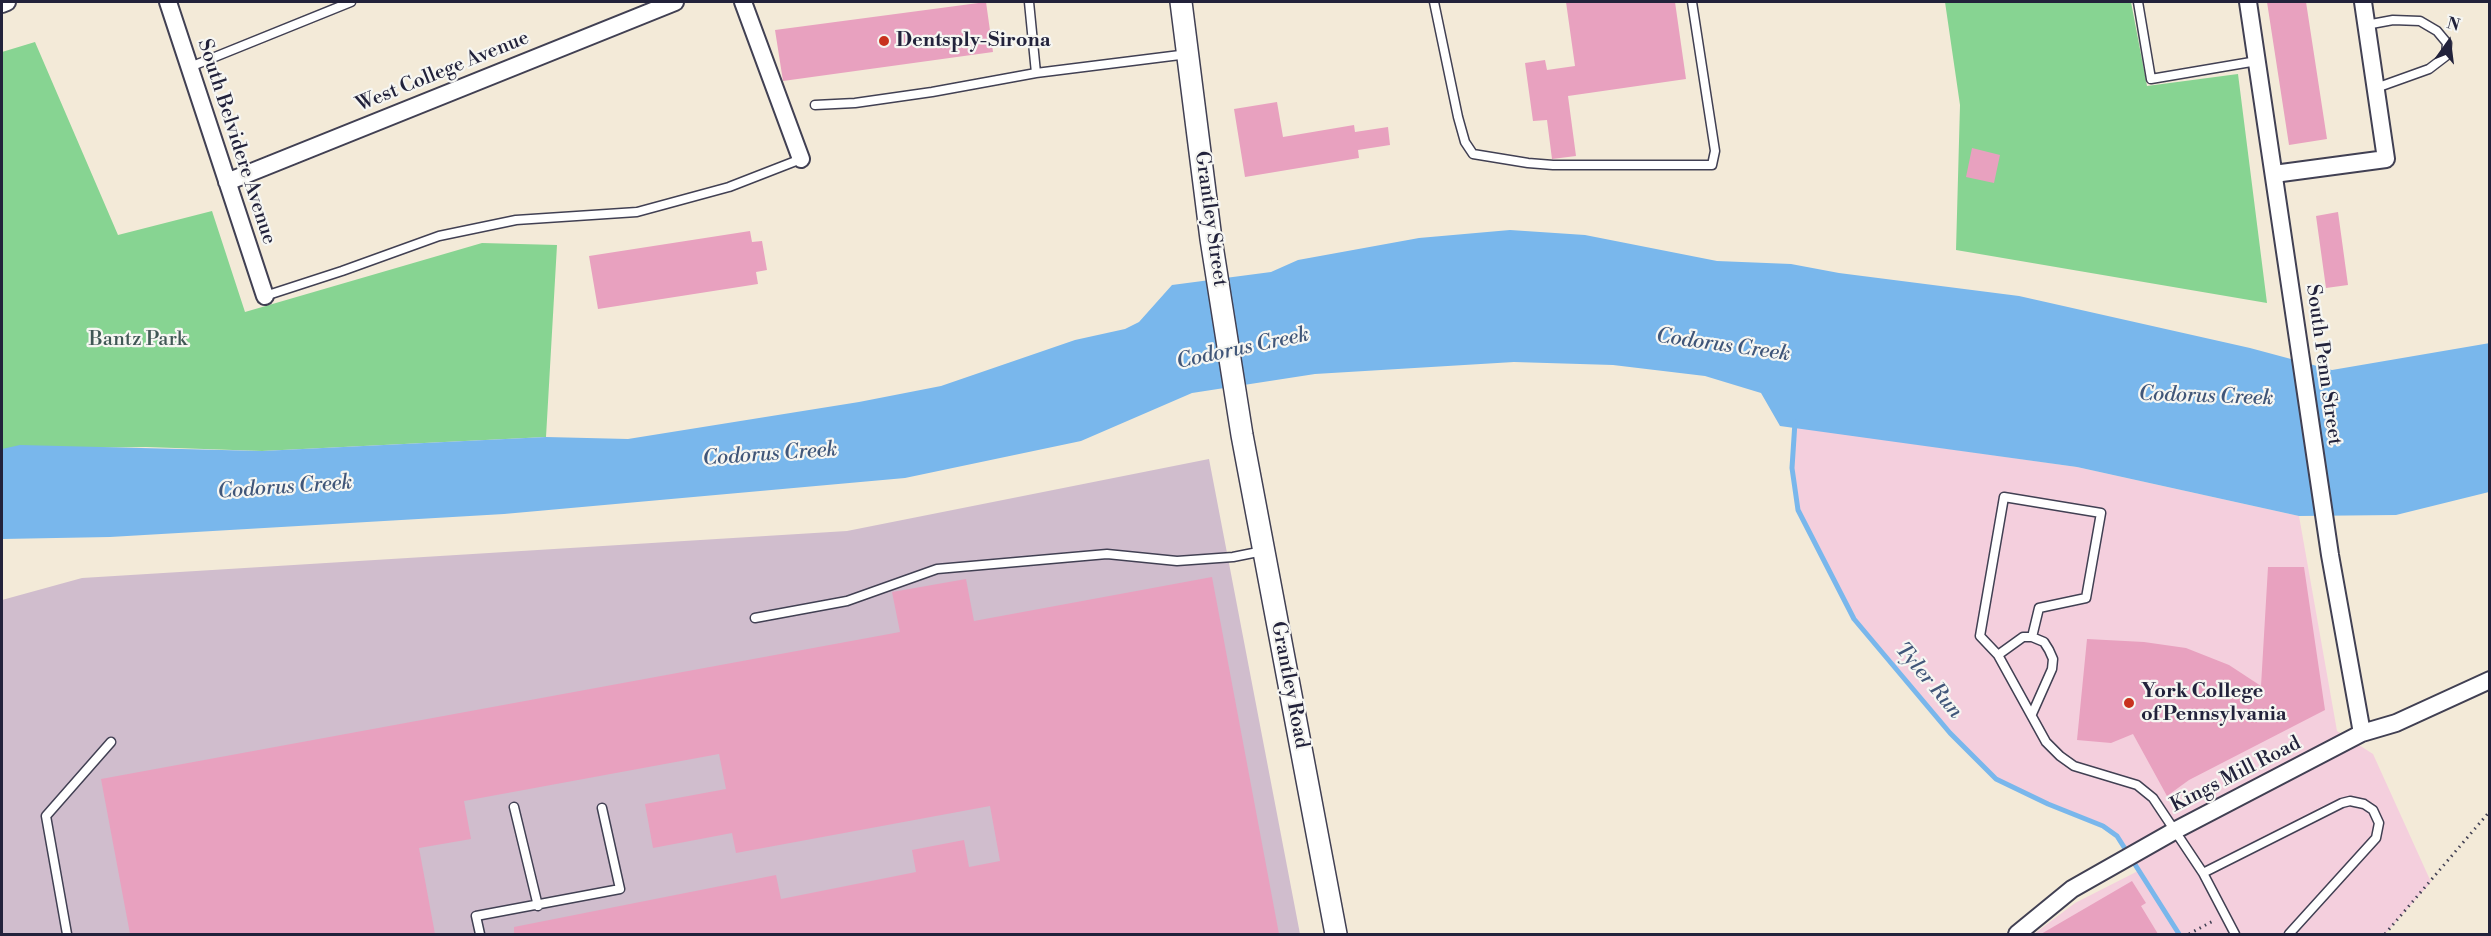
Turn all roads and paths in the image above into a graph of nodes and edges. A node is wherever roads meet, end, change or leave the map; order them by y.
1 (7, 2) edge
2 (168, 2) edge
3 (351, 2) edge
4 (675, 2) edge
5 (743, 2) edge
6 (1029, 2) edge
7 (1181, 2) edge
8 (1434, 2) edge
9 (1692, 2) edge
10 (2138, 2) edge
11 (2248, 2) edge
12 (2363, 2) edge
13 (2, 4) edge
14 (2366, 25) junction
15 (1188, 54) junction
16 (2257, 62) junction
17 (190, 67) junction
18 (1036, 73) junction
19 (2376, 88) junction
20 (815, 105) dead end
21 (801, 159) joint
22 (2274, 174) junction
23 (227, 182) junction
24 (264, 296) joint
25 (1242, 435) joint
26 (1264, 551) junction
27 (755, 618) dead end
28 (2032, 637) junction
29 (1998, 655) junction
30 (2490, 681) edge
31 (2032, 714) junction
32 (2362, 733) junction
33 (111, 742) dead end
34 (514, 807) dead end
35 (602, 808) dead end
36 (2490, 811) edge
37 (2176, 830) junction
38 (2203, 873) junction
39 (538, 906) junction
40 (2204, 926) dead end
41 (67, 934) edge
42 (480, 934) edge
43 (1336, 934) edge
44 (2017, 934) edge
45 (2189, 934) edge
46 (2235, 934) edge
47 (2289, 934) edge
48 (2385, 934) edge

1 - 13 street
2 - 17 street, South Belvidere Avenue
3 - 17 lane
4 - 23 street, West College Avenue
5 - 21 street
6 - 18 lane
7 - 15 street, Grantley Street
8 - 9 lane
10 - 16 lane
11 - 16 street, South Penn Street
12 - 14 street
14 - 19 street
14 - 19 lane
15 - 18 lane
15 - 25 street, Grantley Street
16 - 22 street, South Penn Street
17 - 23 street, South Belvidere Avenue
18 - 20 lane
19 - 22 street
21 - 24 lane
22 - 32 street, South Penn Street
23 - 24 street, South Belvidere Avenue
25 - 26 street, Grantley Road
26 - 27 lane
26 - 43 street, Grantley Road
28 - 29 lane
28 - 29 lane
28 - 31 lane
29 - 31 lane
30 - 32 street, Kings Mill Road
31 - 37 lane
32 - 37 street, Kings Mill Road
33 - 41 lane
34 - 39 lane
35 - 39 lane
36 - 48 path
37 - 38 lane
37 - 44 street, Kings Mill Road
38 - 46 lane
38 - 47 lane
39 - 42 lane
40 - 45 path

